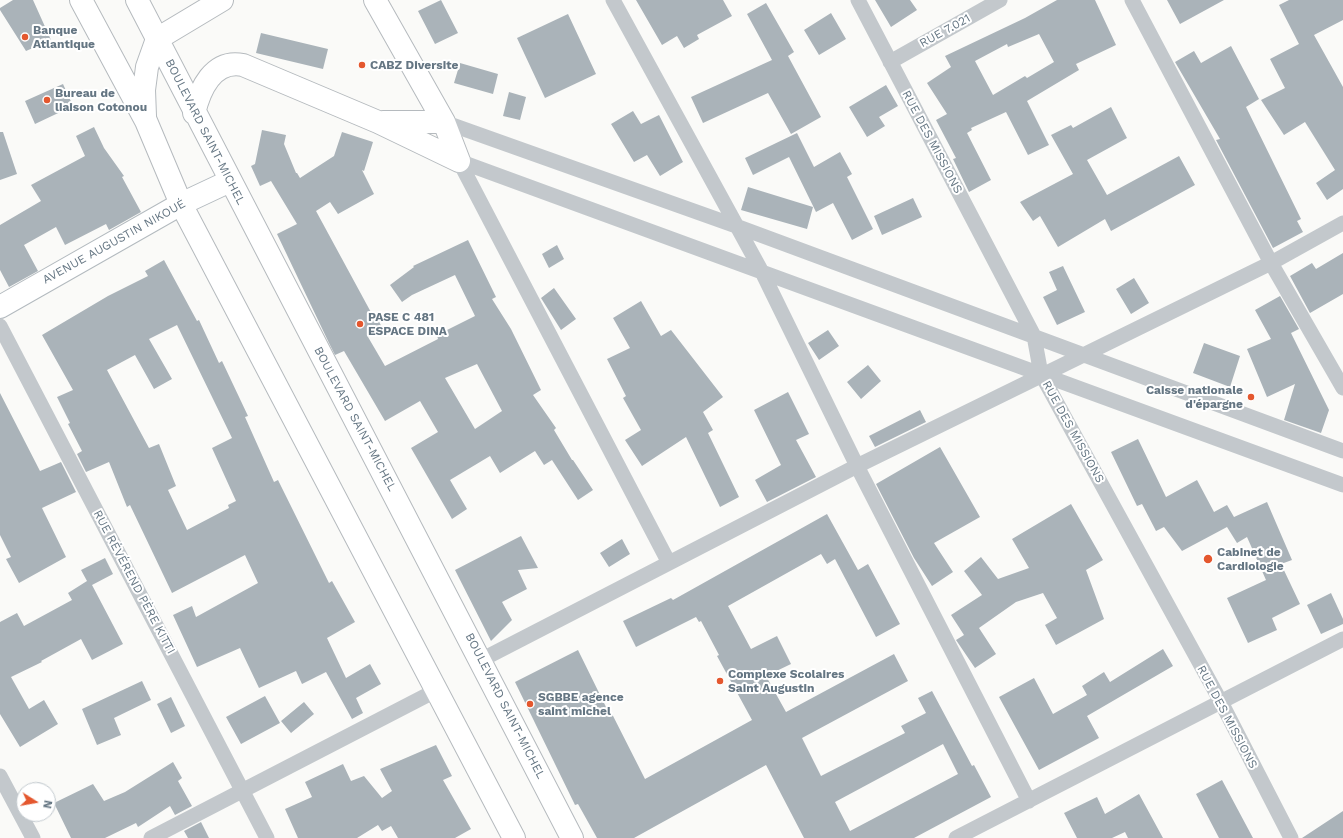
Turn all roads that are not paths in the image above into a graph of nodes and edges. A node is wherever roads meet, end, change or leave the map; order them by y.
1 (81, 0) edge
2 (137, 0) edge
3 (222, 0) edge
4 (375, 0) edge
5 (613, 0) edge
6 (858, 0) edge
7 (1000, 0) edge
8 (1132, 0) edge
9 (157, 39) junction
10 (890, 62) junction
11 (194, 112) junction
12 (146, 122) junction
13 (378, 122) junction
14 (444, 122) junction
15 (459, 161) junction
16 (230, 182) junction
17 (182, 204) junction
18 (1343, 223) edge
19 (736, 226) junction
20 (1271, 263) junction
21 (762, 272) junction
22 (0, 307) edge
23 (0, 326) edge
24 (1034, 336) junction
25 (1084, 355) junction
26 (1041, 374) junction
27 (1343, 388) edge
28 (1343, 451) edge
29 (857, 466) junction
30 (1343, 485) edge
31 (670, 563) junction
32 (1343, 639) edge
33 (481, 660) junction
34 (437, 690) junction
35 (1221, 702) junction
36 (0, 776) edge
37 (243, 791) junction
38 (1029, 801) junction
39 (32, 838) edge
40 (151, 838) edge
41 (267, 838) edge
42 (514, 838) edge
43 (572, 838) edge
44 (956, 838) edge
45 (1290, 838) edge

1 - 12 main road
2 - 9 main road, BOULEVARD SAINT-MICHEL
3 - 9 main road
4 - 14 main road
5 - 19 street
6 - 10 street, RUE DES MISSIONS
7 - 10 street, RUE 7.021
8 - 20 street
9 - 11 main road, BOULEVARD SAINT-MICHEL
9 - 12 main road
10 - 24 street, RUE DES MISSIONS
11 - 13 main road
11 - 16 main road, BOULEVARD SAINT-MICHEL
12 - 17 main road
13 - 14 main road
13 - 15 main road
14 - 15 main road
14 - 19 street
15 - 21 street
15 - 31 street
16 - 17 main road, AVENUE AUGUSTIN NIKOUÉ
16 - 33 main road, BOULEVARD SAINT-MICHEL
17 - 22 main road, AVENUE AUGUSTIN NIKOUÉ
17 - 34 main road
18 - 20 street
19 - 21 street
19 - 24 street
20 - 25 street
20 - 27 street
21 - 26 street
21 - 29 street
23 - 37 street, RUE RÉVÉREND PÈRE KITTI
24 - 25 street
24 - 26 street, RUE DES MISSIONS
25 - 26 street
25 - 28 street
26 - 29 street
26 - 30 street
26 - 35 street, RUE DES MISSIONS
29 - 31 street
29 - 38 street
31 - 33 street
32 - 35 street
33 - 43 main road, BOULEVARD SAINT-MICHEL
34 - 37 street
34 - 42 main road
35 - 38 street
35 - 45 street, RUE DES MISSIONS
36 - 39 street
37 - 40 street
37 - 41 street, RUE RÉVÉREND PÈRE KITTI
38 - 44 street

